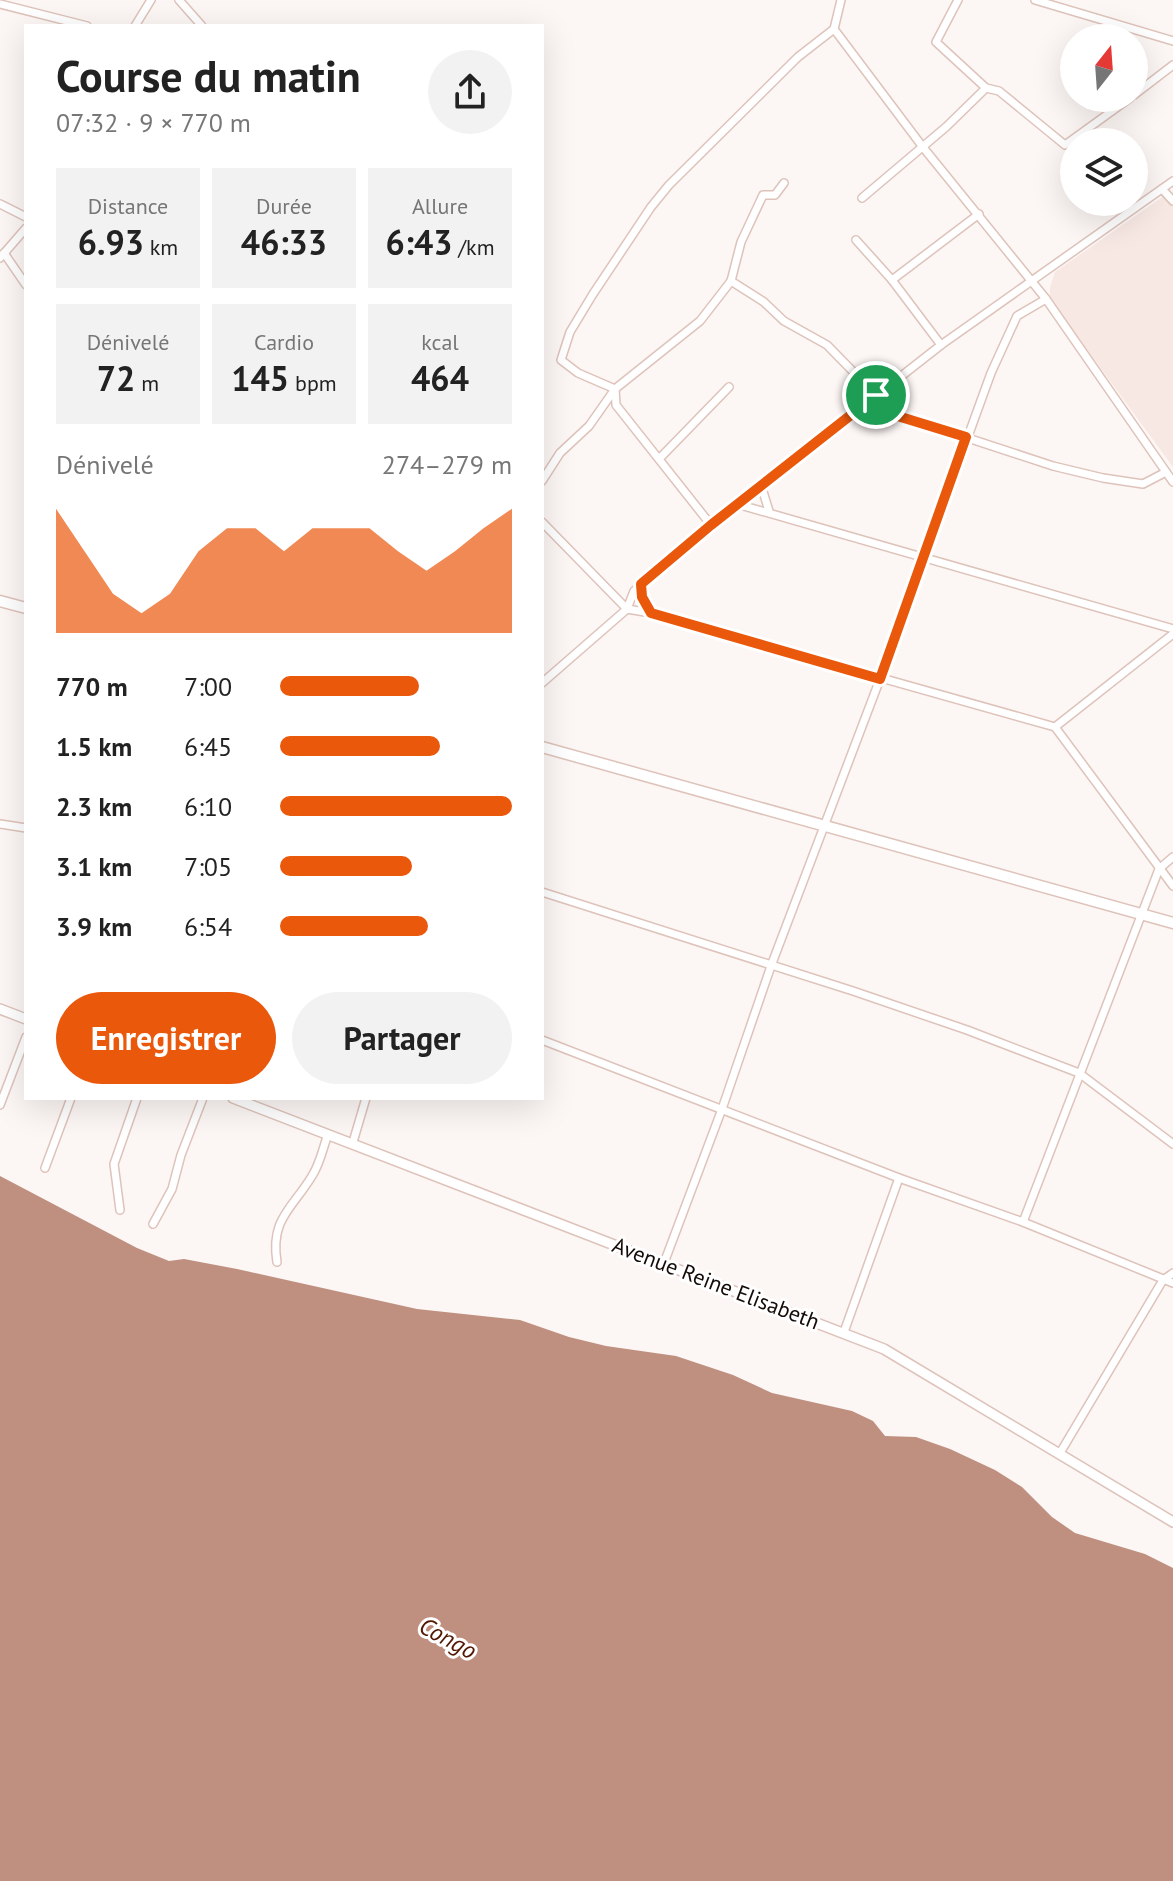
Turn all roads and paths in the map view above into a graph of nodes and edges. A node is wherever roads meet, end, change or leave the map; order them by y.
1 (151, 0) edge
2 (179, 0) edge
3 (841, 0) edge
4 (958, 0) edge
5 (1035, 0) edge
6 (0, 4) edge
7 (79, 24) edge
8 (136, 24) edge
9 (200, 24) edge
10 (834, 29) junction
11 (1173, 41) edge
12 (1173, 65) edge
13 (1148, 84) edge
14 (986, 88) junction
15 (1110, 112) edge
16 (922, 146) junction
17 (1173, 181) edge
18 (784, 183) dead end
19 (1162, 189) junction
20 (862, 198) dead end
21 (1173, 201) edge
22 (0, 204) edge
23 (979, 214) junction
24 (24, 216) edge
25 (24, 230) edge
26 (856, 240) dead end
27 (2, 256) edge
28 (892, 280) junction
29 (731, 281) junction
30 (1030, 282) junction
31 (24, 283) edge
32 (1046, 299) junction
33 (941, 345) junction
34 (889, 385) junction
35 (729, 387) dead end
36 (615, 389) junction
37 (876, 395) junction
38 (864, 404) junction
39 (891, 414) junction
40 (966, 437) junction
41 (659, 459) junction
42 (1166, 472) junction
43 (544, 478) edge
44 (1173, 482) edge
45 (761, 485) junction
46 (737, 504) junction
47 (769, 511) junction
48 (544, 524) edge
49 (711, 525) junction
50 (924, 556) junction
51 (641, 584) junction
52 (0, 601) edge
53 (24, 607) edge
54 (627, 609) junction
55 (651, 613) junction
56 (1173, 632) edge
57 (880, 679) junction
58 (544, 681) edge
59 (1055, 727) junction
60 (544, 748) edge
61 (0, 824) edge
62 (825, 826) junction
63 (24, 828) edge
64 (1173, 857) edge
65 (1159, 869) junction
66 (1173, 886) edge
67 (544, 893) edge
68 (1143, 913) junction
69 (1173, 923) edge
70 (771, 966) junction
71 (0, 1009) edge
72 (24, 1018) edge
73 (544, 1041) edge
74 (24, 1042) edge
75 (1079, 1073) junction
76 (70, 1100) edge
77 (136, 1100) edge
78 (202, 1100) edge
79 (238, 1100) edge
80 (365, 1100) edge
81 (0, 1105) edge
82 (722, 1109) junction
83 (328, 1134) junction
84 (353, 1142) junction
85 (1173, 1144) edge
86 (45, 1168) dead end
87 (899, 1178) junction
88 (120, 1210) dead end
89 (1023, 1222) junction
90 (153, 1224) dead end
91 (277, 1262) dead end
92 (664, 1263) junction
93 (1173, 1273) edge
94 (1163, 1280) junction
95 (1173, 1283) edge
96 (844, 1332) junction
97 (1060, 1453) junction
98 (1173, 1522) edge

1 - 8 street
2 - 9 street
3 - 10 street
4 - 14 street
5 - 11 street
6 - 7 street
10 - 16 street
10 - 36 street
12 - 13 street
14 - 15 street
14 - 16 street
16 - 20 street
16 - 23 street
17 - 19 street
18 - 29 street
19 - 21 street
19 - 30 street
22 - 24 street
23 - 28 street
23 - 30 street
25 - 27 street
26 - 28 street
27 - 31 street
28 - 33 street
29 - 36 street
29 - 37 street
30 - 32 street
30 - 33 street
32 - 40 street
32 - 42 street
33 - 34 street
34 - 37 street
34 - 39 street
35 - 41 street
36 - 41 street
36 - 43 street
37 - 38 street
38 - 39 street
38 - 45 street
39 - 40 street
40 - 42 street
40 - 50 street
41 - 49 street
42 - 44 street
45 - 46 street
45 - 47 street
46 - 47 street
46 - 49 street
47 - 50 street
48 - 54 street
49 - 51 street
50 - 56 street
50 - 57 street
51 - 54 street
51 - 55 street
52 - 53 main road
54 - 55 street
54 - 58 street
55 - 57 street
56 - 59 street
57 - 59 street
57 - 62 street
59 - 65 street
60 - 62 main road
61 - 63 street
62 - 68 main road
62 - 70 street
64 - 65 street
65 - 66 street
65 - 68 street
67 - 70 street
68 - 69 main road
68 - 75 street
70 - 75 street
70 - 82 street
71 - 72 street
73 - 82 street
74 - 81 street
75 - 85 street
75 - 89 street
76 - 86 street
77 - 88 street
78 - 90 street
79 - 83 street, Avenue Reine Elisabeth
80 - 84 street
82 - 87 street
82 - 92 street
83 - 84 street, Avenue Reine Elisabeth
83 - 91 street
84 - 92 street, Avenue Reine Elisabeth
87 - 89 street
87 - 96 street
89 - 94 street
92 - 96 street, Avenue Reine Elisabeth
93 - 94 street
94 - 95 street
94 - 97 street
96 - 97 street, Avenue Reine Elisabeth
97 - 98 street, Avenue Reine Elisabeth

